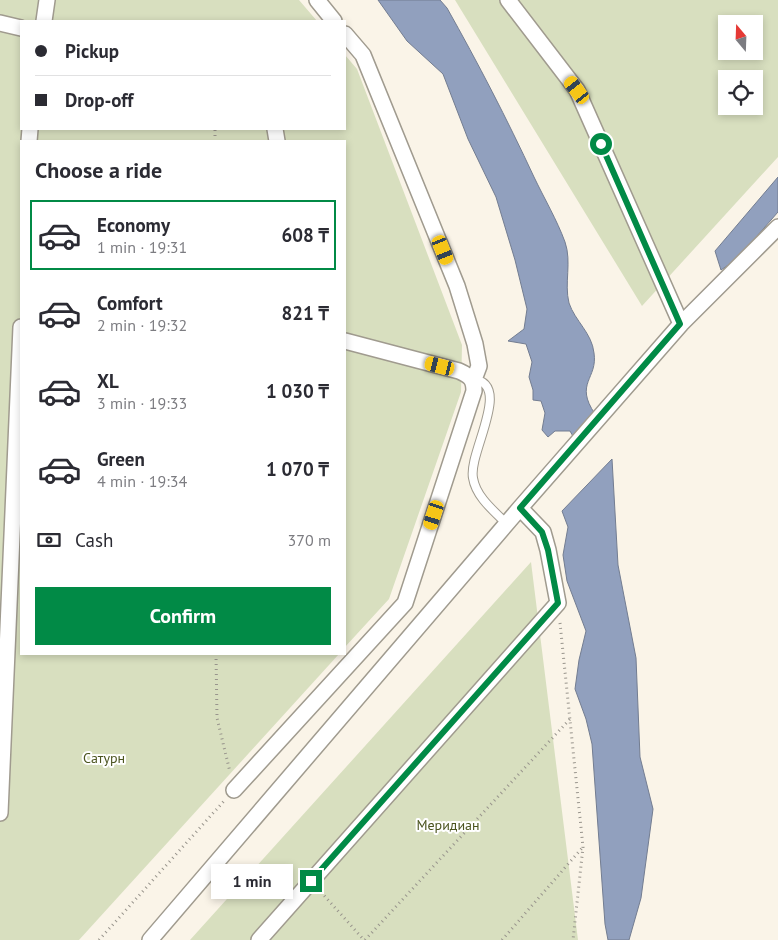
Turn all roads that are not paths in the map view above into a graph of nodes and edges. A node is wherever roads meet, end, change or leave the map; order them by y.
1 (47, 0) edge
2 (317, 0) edge
3 (508, 0) edge
4 (44, 20) edge
5 (333, 20) edge
6 (0, 23) edge
7 (20, 28) edge
8 (346, 35) edge
9 (778, 227) edge
10 (680, 324) junction
11 (346, 341) edge
12 (20, 350) edge
13 (472, 379) junction
14 (520, 508) junction
15 (507, 524) junction
16 (234, 790) road end
17 (0, 813) edge
18 (150, 940) edge
19 (259, 940) edge

1 - 4 street
2 - 5 street
3 - 10 street
6 - 7 street
8 - 13 street
9 - 10 street
10 - 14 street
11 - 13 street
12 - 17 street
13 - 15 lane
13 - 16 street
14 - 15 street
14 - 19 street
15 - 18 street

